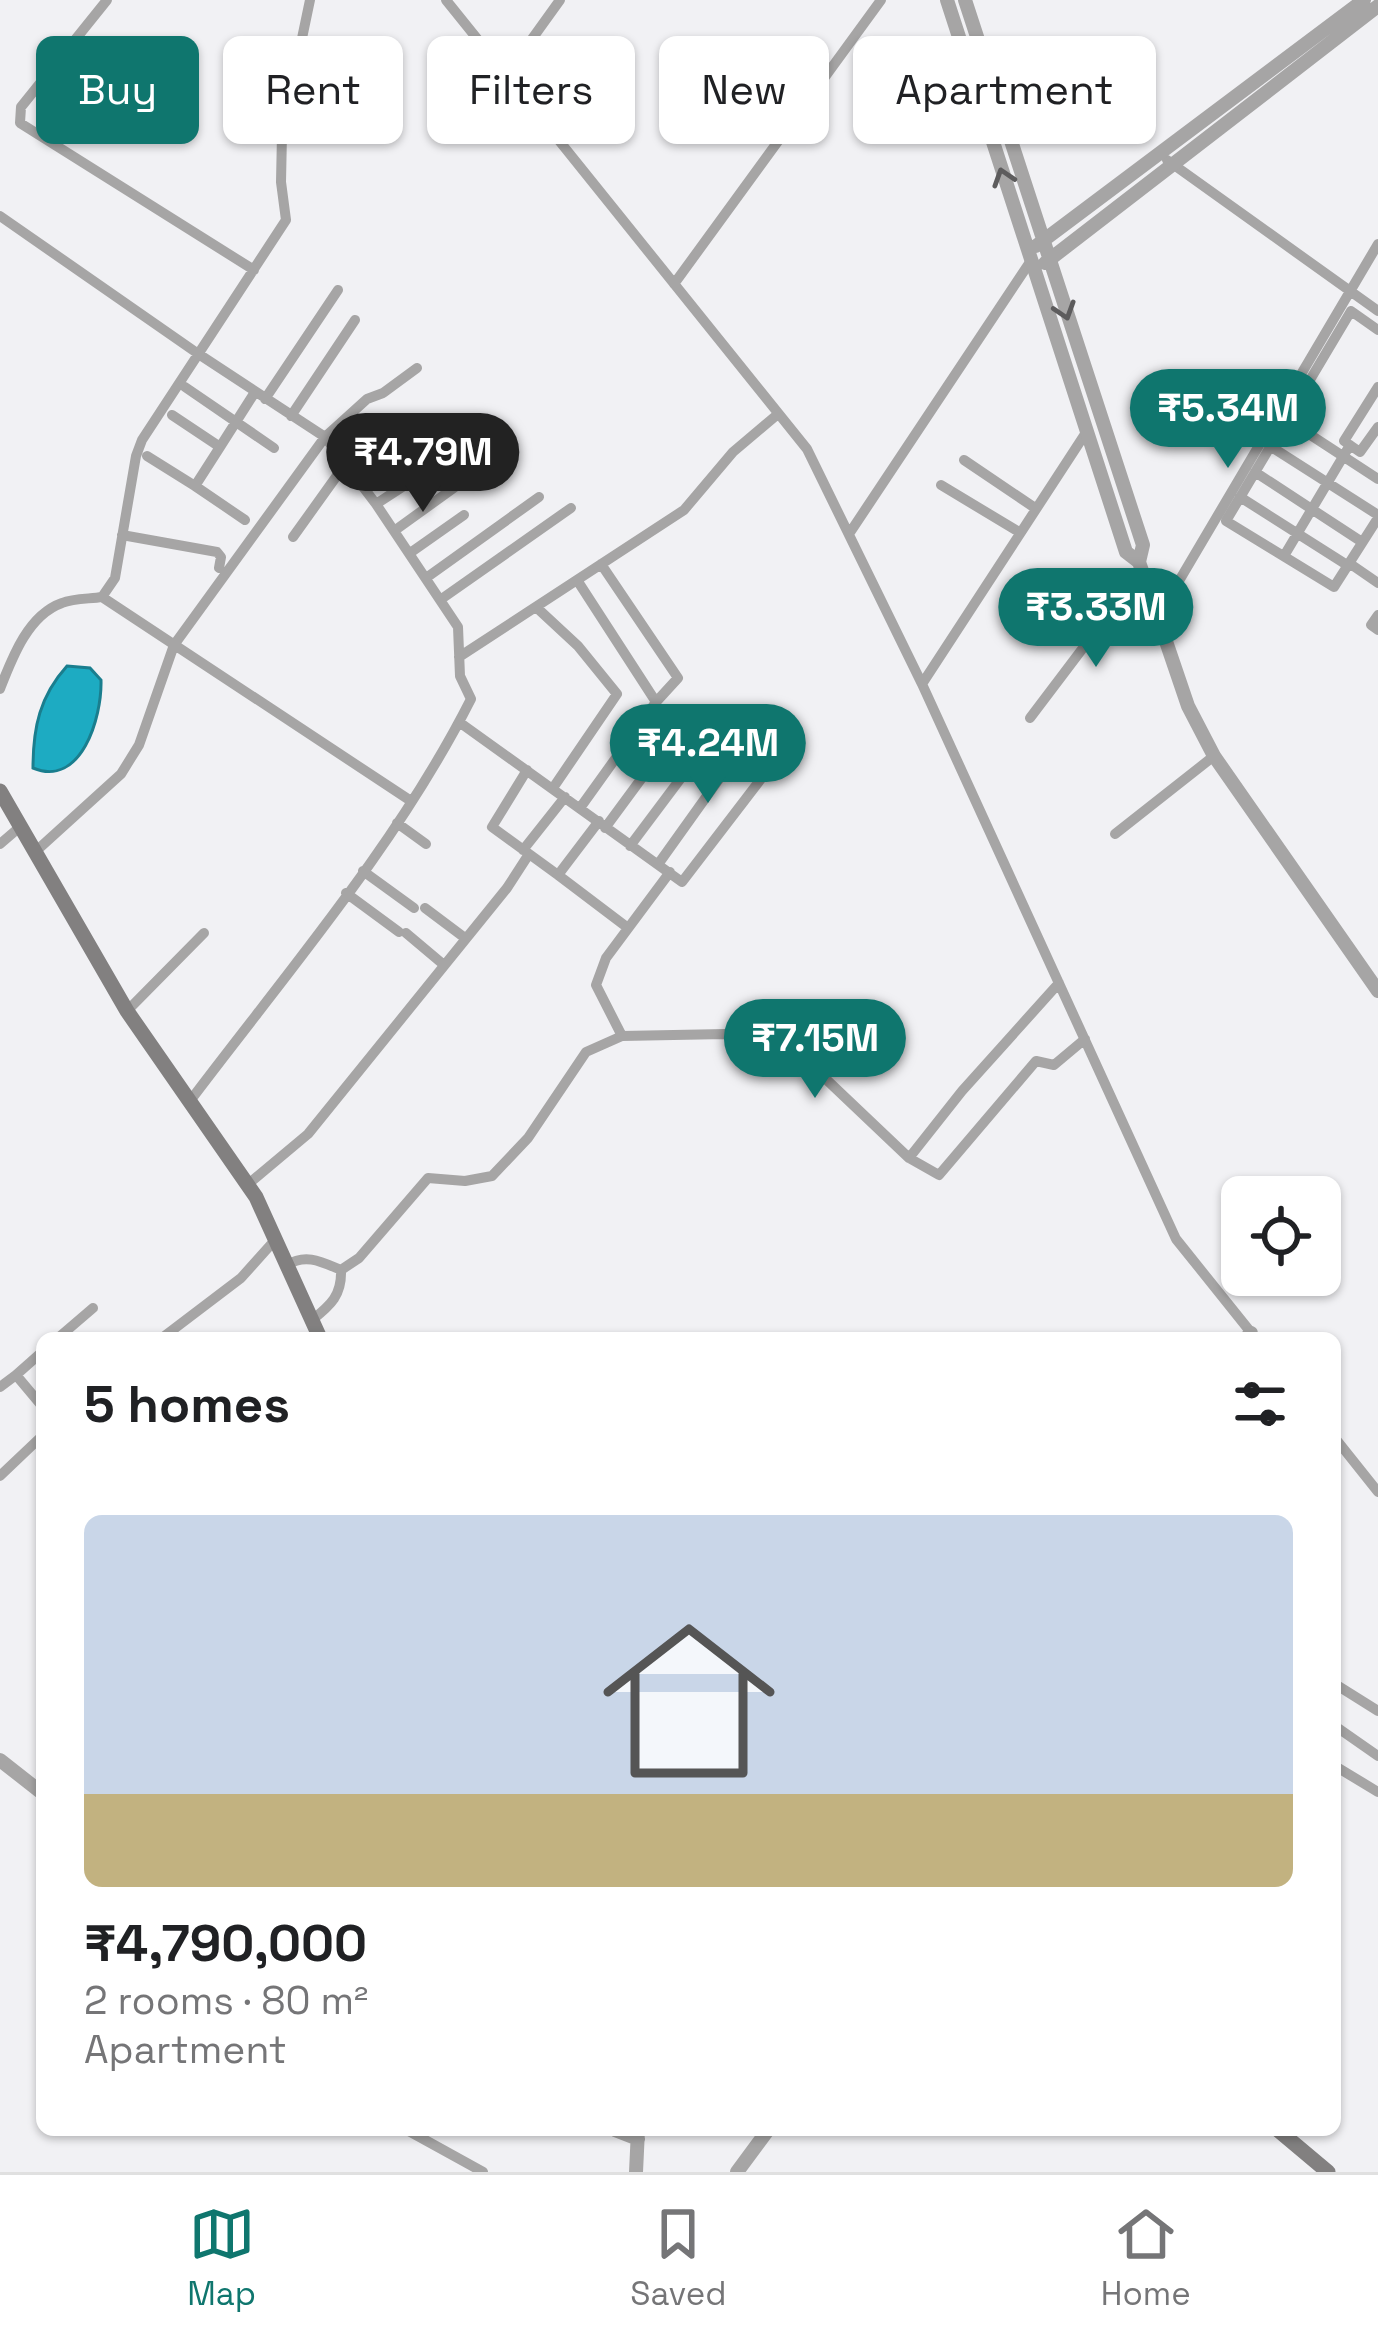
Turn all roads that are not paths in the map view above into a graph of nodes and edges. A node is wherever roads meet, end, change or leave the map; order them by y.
1 (107, 0) edge
2 (310, 0) edge
3 (446, 0) edge
4 (560, 0) edge
5 (880, 0) edge
6 (946, 0) edge
7 (965, 0) edge
8 (1364, 0) edge
9 (1378, 6) edge
10 (475, 36) edge
11 (534, 36) edge
12 (561, 144) edge
13 (1166, 159) junction
14 (0, 216) edge
15 (1042, 242) junction
16 (1378, 244) edge
17 (1048, 260) junction
18 (1031, 262) junction
19 (254, 270) junction
20 (674, 284) junction
21 (338, 290) dead end
22 (1350, 292) junction
23 (1378, 311) edge
24 (355, 320) dead end
25 (1378, 329) edge
26 (196, 353) junction
27 (1079, 353) junction
28 (1063, 357) junction
29 (417, 368) dead end
30 (185, 387) dead end
31 (1378, 387) edge
32 (260, 395) junction
33 (778, 414) junction
34 (172, 415) dead end
35 (291, 416) junction
36 (453, 418) dead end
37 (1286, 419) junction
38 (236, 422) junction
39 (496, 426) dead end
40 (1378, 427) edge
41 (1087, 430) junction
42 (325, 437) junction
43 (1270, 446) junction
44 (220, 447) junction
45 (274, 448) dead end
46 (1347, 451) junction
47 (147, 456) dead end
48 (964, 460) dead end
49 (346, 463) junction
50 (480, 469) dead end
51 (1255, 472) junction
52 (358, 478) junction
53 (1378, 478) edge
54 (1328, 483) junction
55 (940, 485) dead end
56 (195, 486) junction
57 (539, 497) dead end
58 (1240, 497) junction
59 (376, 504) junction
60 (571, 508) dead end
61 (1035, 508) junction
62 (1312, 509) junction
63 (464, 515) dead end
64 (1378, 516) edge
65 (245, 520) dead end
66 (394, 531) junction
67 (1019, 532) junction
68 (1298, 533) junction
69 (849, 534) junction
70 (122, 536) junction
71 (293, 537) dead end
72 (1369, 538) edge
73 (410, 553) junction
74 (1284, 556) junction
75 (1139, 562) junction
76 (601, 564) junction
77 (1348, 564) junction
78 (219, 568) dead end
79 (426, 578) junction
80 (577, 580) junction
81 (1378, 583) edge
82 (102, 597) junction
83 (440, 600) junction
84 (536, 607) junction
85 (1153, 607) junction
86 (1378, 615) edge
87 (1378, 630) edge
88 (174, 645) junction
89 (459, 657) junction
90 (922, 684) junction
91 (0, 689) edge
92 (656, 702) junction
93 (1030, 718) dead end
94 (459, 722) junction
95 (678, 729) dead end
96 (714, 734) dead end
97 (1214, 756) junction
98 (734, 758) dead end
99 (774, 763) dead end
100 (527, 770) junction
101 (553, 788) junction
102 (0, 791) edge
103 (565, 797) junction
104 (411, 801) junction
105 (580, 808) junction
106 (397, 823) junction
107 (602, 825) junction
108 (21, 826) junction
109 (1115, 834) dead end
110 (0, 844) edge
111 (426, 844) dead end
112 (630, 846) junction
113 (35, 852) junction
114 (526, 852) junction
115 (659, 863) junction
116 (363, 871) junction
117 (670, 872) junction
118 (558, 874) junction
119 (346, 893) junction
120 (628, 928) junction
121 (204, 933) dead end
122 (465, 938) junction
123 (444, 965) junction
124 (1059, 982) junction
125 (1378, 991) edge
126 (127, 1011) junction
127 (622, 1036) junction
128 (1085, 1039) junction
129 (190, 1101) junction
130 (909, 1158) junction
131 (247, 1185) junction
132 (275, 1240) junction
133 (287, 1265) junction
134 (341, 1270) junction
135 (94, 1308) dead end
136 (312, 1320) junction
137 (65, 1332) edge
138 (170, 1332) edge
139 (317, 1332) edge
140 (1248, 1332) edge
141 (36, 1357) edge
142 (16, 1375) junction
143 (0, 1387) edge
144 (36, 1395) edge
145 (36, 1442) edge
146 (1341, 1446) edge
147 (0, 1476) edge
148 (1378, 1492) edge
149 (1341, 1688) edge
150 (1378, 1711) edge
151 (1341, 1730) edge
152 (1378, 1756) edge
153 (0, 1760) edge
154 (1341, 1770) edge
155 (36, 1787) edge
156 (1378, 1792) edge
157 (418, 2136) edge
158 (638, 2136) edge
159 (764, 2136) edge
160 (1285, 2136) edge
161 (483, 2172) edge
162 (636, 2172) edge
163 (737, 2172) edge
164 (1328, 2172) edge

1 - 19 street
2 - 19 street
3 - 10 street
4 - 11 street
5 - 20 street
18 -> 6 street
7 - 15 street
8 - 13 street
9 - 13 street
12 - 20 street
13 - 15 street
13 - 17 street
13 - 22 street
14 - 26 street
15 - 17 street
15 - 18 street
16 - 22 street
17 - 18 street
17 -> 27 street
18 - 28 street
18 - 69 street
19 - 26 street
20 - 33 street
21 - 32 street
22 - 23 street
22 - 85 street
24 - 35 street
25 - 37 street
26 - 32 street
26 - 70 street
27 - 28 street
27 - 75 street
28 - 41 street
29 - 42 street
30 - 38 street
31 - 46 street
32 - 35 street
32 - 38 street
33 - 69 street
33 - 76 street
34 - 44 street
35 - 42 street
36 - 52 street
37 - 43 street
37 - 46 street
38 - 44 street
38 - 45 street
39 - 59 street
40 - 46 street
41 - 61 street
41 - 75 street
42 - 49 street
42 - 88 street
43 - 51 street
43 - 54 street
44 - 56 street
46 - 53 street
46 - 54 street
47 - 56 street
48 - 61 street
49 - 52 street
49 - 71 street
50 - 66 street
51 - 58 street
51 - 62 street
52 - 59 street
54 - 62 street
54 - 64 street
55 - 67 street
56 - 65 street
57 - 79 street
58 - 68 street
58 - 74 street
59 - 66 street
60 - 83 street
61 - 67 street
62 - 68 street
62 - 72 street
63 - 73 street
64 - 72 street
66 - 73 street
67 - 90 street
68 - 74 street
68 - 77 street
69 - 90 street
70 - 78 street
70 - 82 street
72 - 77 street
73 - 79 street
74 - 77 street
75 - 85 street
76 - 80 street
76 - 92 street
77 - 81 street
79 - 83 street
80 - 84 street
80 - 92 street
82 - 88 street
82 - 91 street
83 - 89 street
84 - 89 street
84 - 101 street
85 - 93 street
85 - 97 street
86 - 87 street
88 - 104 street
88 - 113 street
89 - 94 street
90 - 124 street
92 - 105 street
94 - 100 street
94 - 104 street
95 - 107 street
96 - 112 street
97 - 109 street
97 - 125 street
98 - 115 street
99 - 117 street
100 - 101 street
100 - 114 street
101 - 103 street
102 - 108 main road
103 - 105 street
103 - 114 street
104 - 106 street
105 - 107 street
106 - 111 street
106 - 116 street
107 - 112 street
107 - 118 street
108 - 110 street
108 - 113 main road
112 - 115 street
113 - 126 main road
114 - 118 street
114 - 122 street
115 - 117 street
116 - 119 street
116 - 122 street
117 - 120 street
118 - 120 street
119 - 123 street
119 - 129 street
120 - 127 street
121 - 126 street
122 - 123 street
123 - 131 street
124 - 128 street
124 - 130 street
126 - 129 main road
127 - 130 street
127 - 134 street
128 - 130 street
128 - 140 street
129 - 131 main road
131 - 132 main road
132 - 133 main road
132 - 138 street
133 - 134 street
133 - 136 main road
134 - 136 street
135 - 137 street
136 - 139 main road
141 - 142 street
142 - 143 street
142 - 144 street
145 - 147 street
146 - 148 street
149 - 150 street
151 - 152 street
153 - 155 street
154 - 156 street
157 - 161 street
158 - 162 street
159 - 163 street
160 - 164 main road

